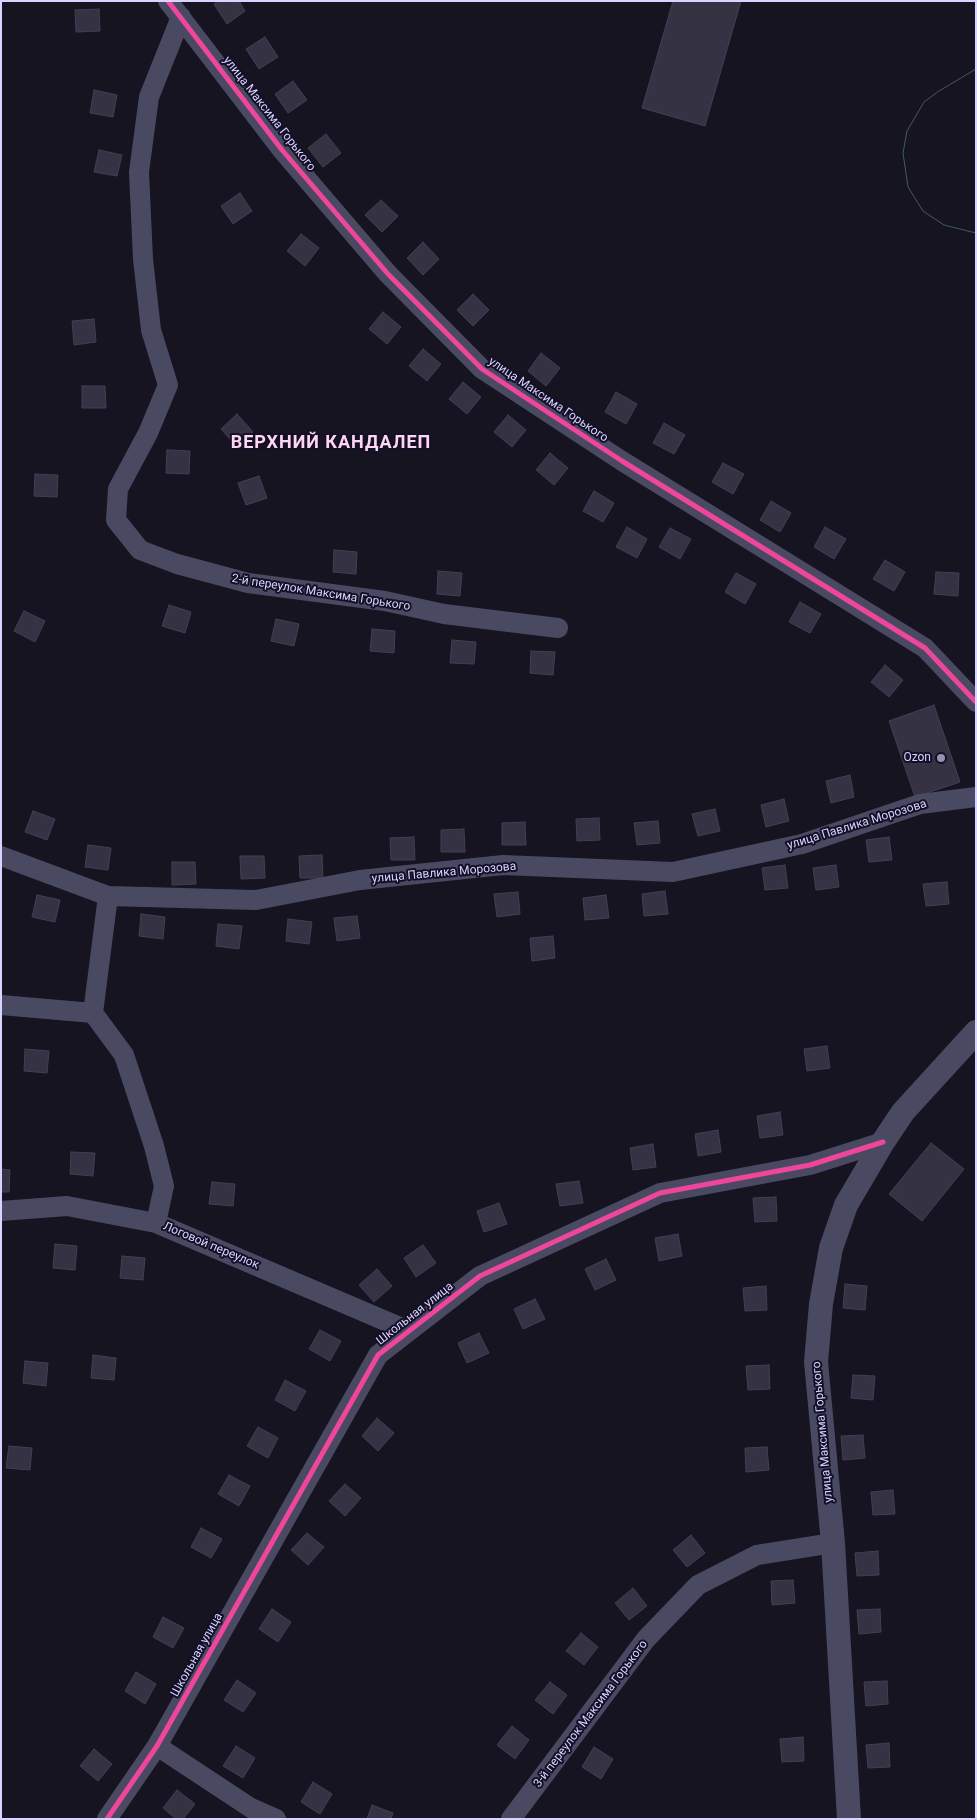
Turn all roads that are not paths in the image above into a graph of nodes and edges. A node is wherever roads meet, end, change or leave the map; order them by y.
1 (168, 1) edge
2 (181, 17) junction
3 (558, 628) dead end
4 (976, 702) edge
5 (976, 797) edge
6 (1, 856) edge
7 (108, 896) junction
8 (1, 1005) edge
9 (93, 1013) junction
10 (976, 1032) edge
11 (883, 1142) junction
12 (1, 1211) edge
13 (156, 1223) junction
14 (409, 1331) junction
15 (833, 1542) junction
16 (157, 1746) junction
17 (107, 1819) edge
18 (276, 1819) edge
19 (511, 1819) edge
20 (849, 1819) edge

1 - 2 street, улица Максима Горького
2 - 3 street, 2-й переулок Максима Горького
2 - 4 street, улица Максима Горького
5 - 7 street, улица Павлика Морозова
6 - 7 street, улица Павлика Морозова
7 - 9 street
8 - 9 street
9 - 13 street
10 - 11 street, улица Максима Горького
11 - 14 street, Школьная улица
11 - 15 street, улица Максима Горького
12 - 13 street, Логовой переулок
13 - 14 street, Логовой переулок
14 - 16 street, Школьная улица
15 - 19 street, 3-й переулок Максима Горького
15 - 20 street, улица Максима Горького
16 - 17 street, Школьная улица
16 - 18 street

